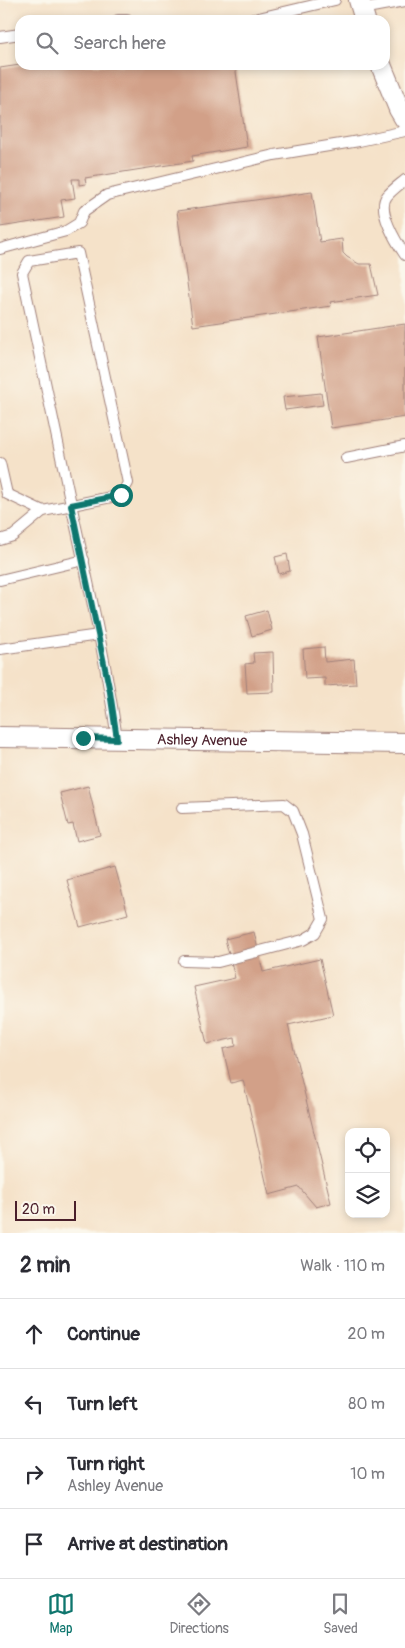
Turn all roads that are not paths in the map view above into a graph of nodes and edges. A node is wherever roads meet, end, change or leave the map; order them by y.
1 (335, 0) edge
2 (405, 1) edge
3 (362, 10) edge
4 (271, 15) edge
5 (15, 35) edge
6 (0, 37) edge
7 (383, 70) edge
8 (405, 119) edge
9 (405, 131) edge
10 (405, 180) edge
11 (0, 249) edge
12 (405, 256) edge
13 (405, 446) edge
14 (346, 458) dead end
15 (0, 463) edge
16 (71, 505) junction
17 (43, 511) junction
18 (0, 540) edge
19 (84, 560) junction
20 (0, 580) edge
21 (99, 635) junction
22 (0, 649) edge
23 (0, 737) edge
24 (117, 739) junction
25 (405, 743) edge
26 (182, 808) dead end
27 (184, 961) dead end

1 - 4 lane
2 - 3 lane
5 - 6 lane
7 - 8 street
9 - 11 lane
10 - 12 lane
13 - 14 lane
15 - 17 lane
16 - 16 lane
16 - 17 lane
16 - 19 lane
17 - 18 lane
19 - 20 lane
19 - 21 lane
21 - 22 lane
21 - 24 lane
23 - 24 street, Ashley Avenue
24 - 25 street, Ashley Avenue
26 - 27 lane

